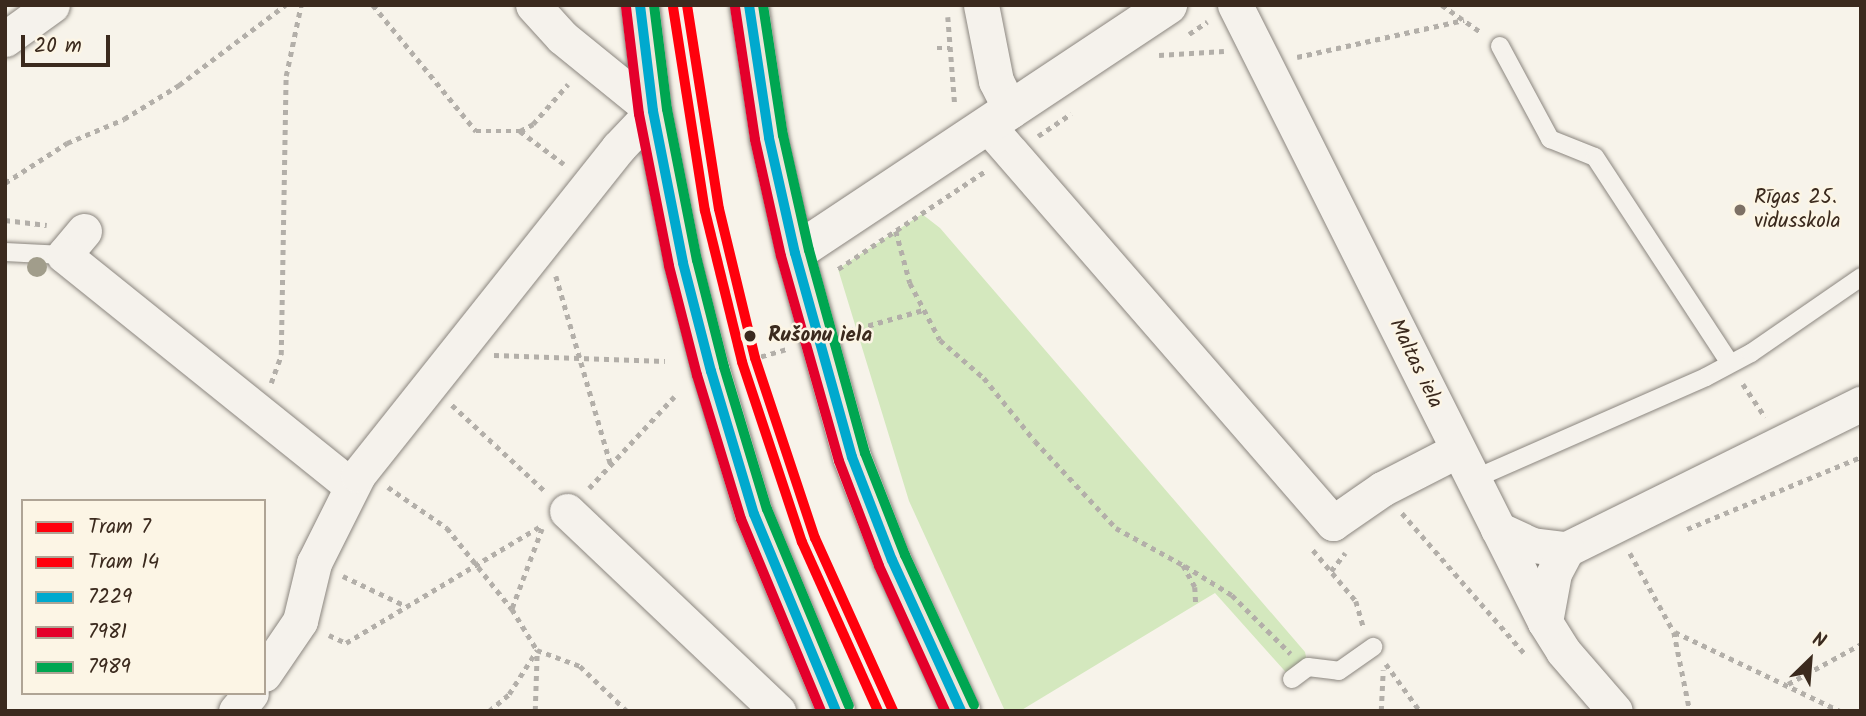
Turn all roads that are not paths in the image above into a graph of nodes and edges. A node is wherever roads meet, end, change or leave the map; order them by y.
1 (52, 5) edge
2 (533, 5) edge
3 (640, 5) edge
4 (749, 5) edge
5 (981, 5) edge
6 (1168, 5) edge
7 (1235, 5) edge
8 (5, 39) edge
9 (1500, 46) road end
10 (653, 111) junction
11 (985, 115) junction
12 (74, 243) joint
13 (5, 252) edge
14 (795, 253) junction
15 (1861, 277) edge
16 (1729, 362) junction
17 (1861, 404) edge
18 (1466, 464) junction
19 (354, 480) junction
20 (567, 511) road end
21 (1498, 529) junction
22 (1567, 549) junction
23 (1545, 622) junction
24 (1378, 654) road end
25 (266, 671) edge
26 (1292, 679) dead end
27 (249, 695) edge
28 (236, 711) edge
29 (778, 711) edge
30 (836, 711) edge
31 (961, 711) edge
32 (1615, 711) edge

1 - 8 street
2 - 10 street
3 - 10 highway
4 - 14 highway
5 - 11 street
6 - 11 street
7 - 18 street, Maltas iela
9 - 16 lane
10 - 19 street
10 - 30 highway
11 - 14 street
11 - 18 street
12 - 13 lane
12 - 19 street
14 - 31 highway
15 - 16 lane
16 - 18 lane
17 - 22 street
18 - 21 street, Maltas iela
19 - 25 street
20 - 29 street
21 - 22 street
21 - 23 street, Maltas iela
22 - 23 street
23 - 32 street, Maltas iela
24 - 26 lane
27 - 28 street

